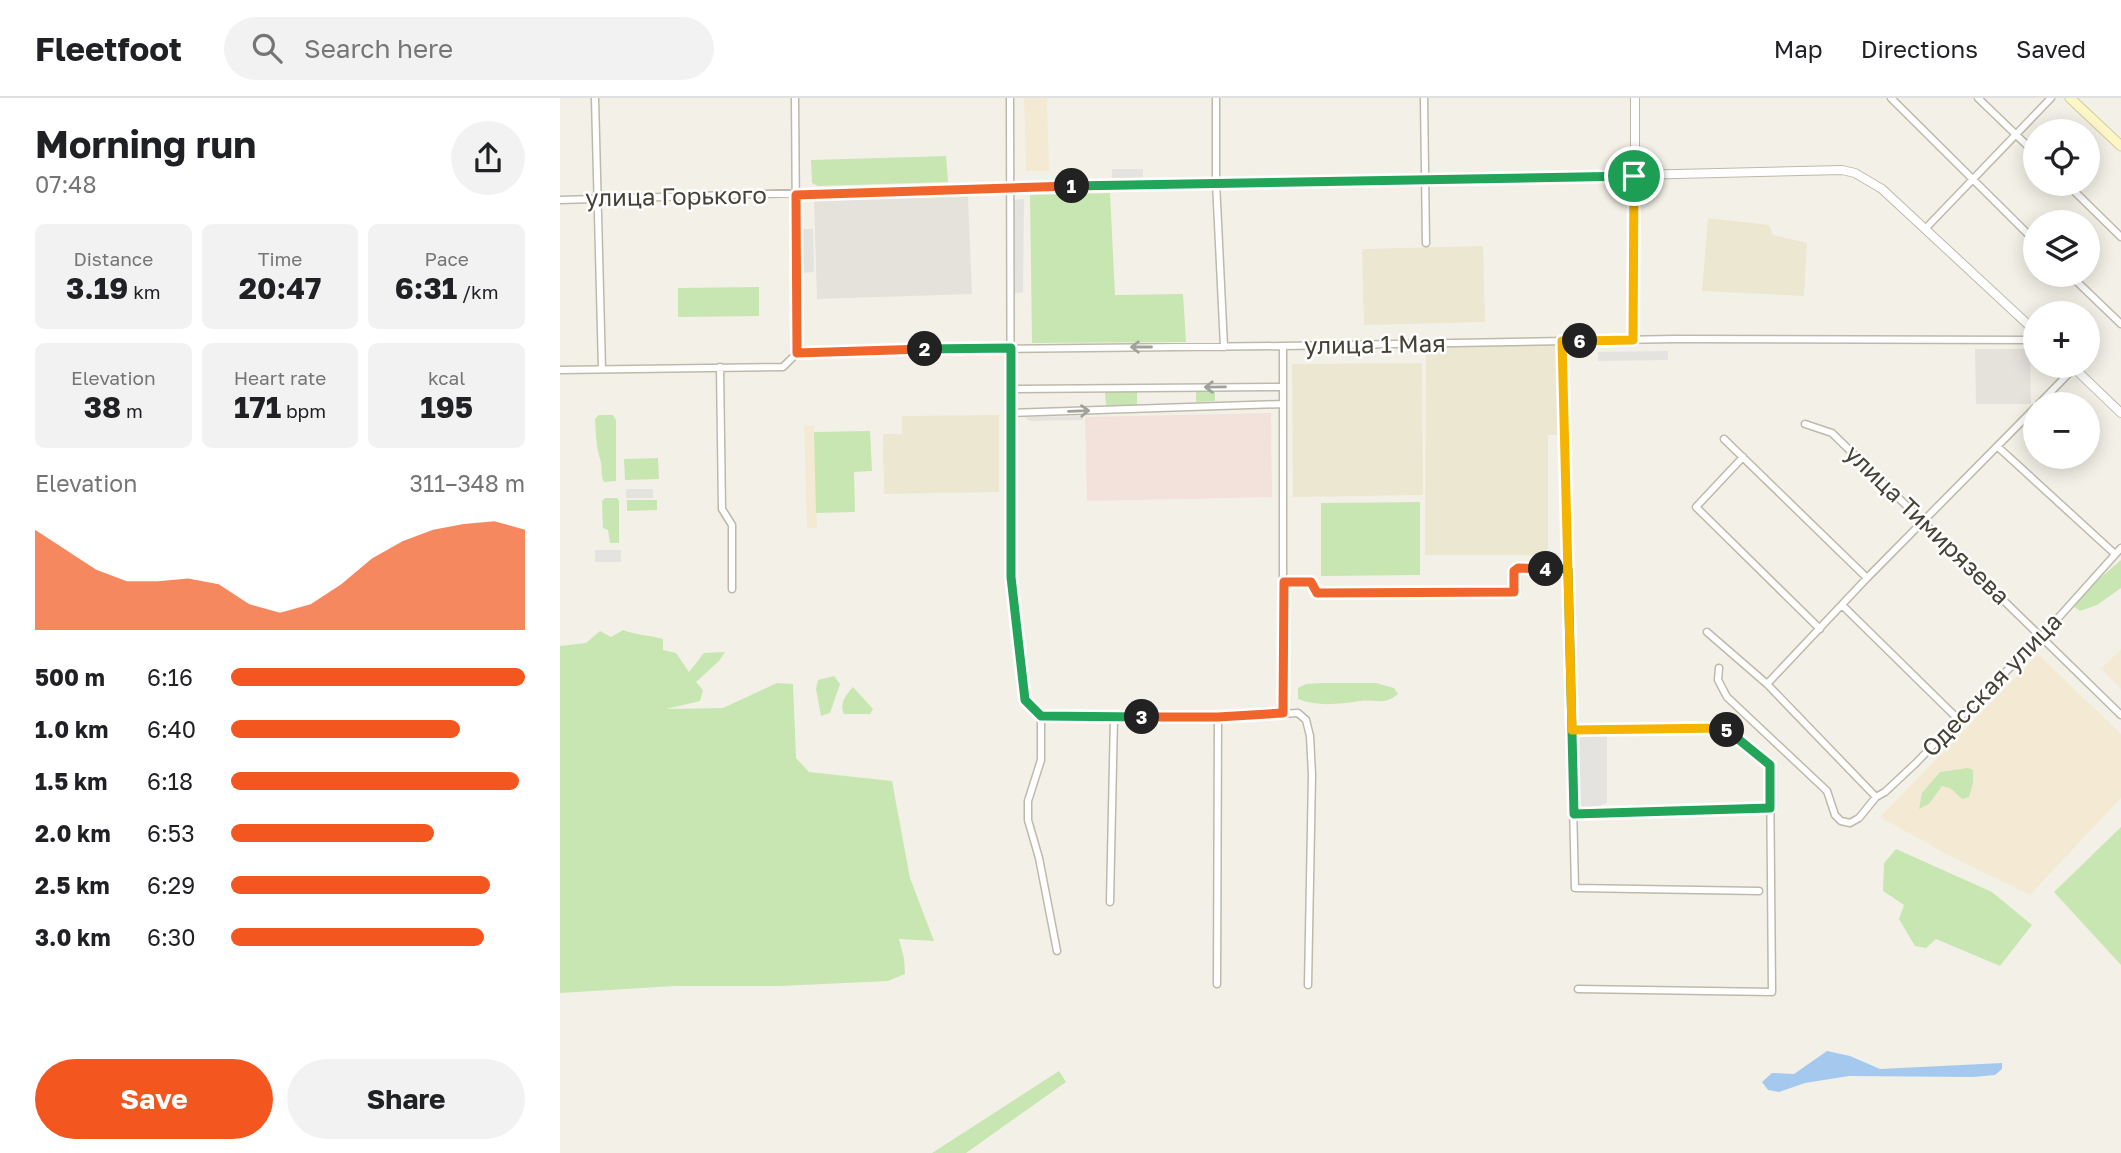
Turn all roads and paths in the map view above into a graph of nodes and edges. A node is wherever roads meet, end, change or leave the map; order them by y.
1 (595, 98) edge
2 (795, 98) edge
3 (1010, 98) edge
4 (1216, 98) edge
5 (1423, 98) edge
6 (1635, 98) edge
7 (1891, 98) edge
8 (1978, 98) edge
9 (2051, 98) edge
10 (2070, 98) edge
11 (2016, 134) junction
12 (2023, 141) edge
13 (2121, 146) edge
14 (1634, 176) junction
15 (1425, 180) junction
16 (1972, 180) junction
17 (1216, 182) junction
18 (1011, 188) junction
19 (796, 195) junction
20 (2079, 196) edge
21 (597, 199) junction
22 (560, 200) edge
23 (1925, 229) junction
24 (2023, 229) edge
25 (2121, 237) edge
26 (1426, 243) dead end
27 (2082, 287) edge
28 (2023, 320) edge
29 (2121, 324) edge
30 (1633, 340) junction
31 (2023, 340) edge
32 (1562, 341) junction
33 (1283, 346) junction
34 (1224, 347) junction
35 (1011, 348) junction
36 (797, 353) junction
37 (720, 367) junction
38 (602, 369) junction
39 (560, 370) edge
40 (2063, 378) edge
41 (2084, 378) edge
42 (1283, 387) junction
43 (1010, 389) junction
44 (2050, 392) edge
45 (1283, 404) junction
46 (1010, 413) junction
47 (2121, 413) edge
48 (2023, 421) edge
49 (1805, 424) dead end
50 (1724, 439) dead end
51 (1998, 447) junction
52 (1743, 457) junction
53 (1923, 521) junction
54 (2121, 548) edge
55 (2115, 554) junction
56 (1568, 569) junction
57 (1867, 578) junction
58 (1284, 582) junction
59 (733, 589) dead end
60 (1843, 606) junction
61 (1820, 629) junction
62 (1707, 632) dead end
63 (2042, 636) junction
64 (1719, 668) dead end
65 (1767, 684) junction
66 (1283, 713) junction
67 (2121, 715) edge
68 (1041, 716) junction
69 (1114, 717) junction
70 (1218, 717) junction
71 (1958, 719) junction
72 (1572, 730) junction
73 (1876, 797) junction
74 (1770, 808) junction
75 (1574, 814) junction
76 (1759, 891) dead end
77 (1110, 902) dead end
78 (1057, 951) dead end
79 (1217, 984) dead end
80 (1308, 985) dead end
81 (1578, 989) dead end

1 - 21 street
2 - 19 street
3 - 18 street
4 - 17 street
5 - 15 street
6 - 14 street
7 - 16 street
8 - 11 street
9 - 11 street
10 - 13 main road
11 - 12 street
11 - 16 street
14 - 15 street, улица Горького
14 - 23 street, улица Горького
14 - 30 street
15 - 17 street, улица Горького
15 - 26 street
16 - 23 street
16 - 24 street
17 - 18 street, улица Горького
17 - 34 street
18 - 19 street, улица Горького
18 - 35 street
19 - 21 street, улица Горького
19 - 36 street
20 - 25 street
21 - 22 street, улица Горького
21 - 38 street
23 - 28 street
27 - 29 street
30 - 31 street, улица 1 Мая
30 - 32 street, улица 1 Мая
32 - 33 street, улица 1 Мая
32 - 56 street
33 - 34 street, улица 1 Мая
33 - 42 street
34 -> 35 street, улица 1 Мая
35 - 36 street, улица 1 Мая
35 - 43 street
36 - 37 street, улица 1 Мая
37 - 38 street, улица 1 Мая
37 - 59 street
38 - 39 street, улица 1 Мая
40 - 44 street
41 - 47 street
42 -> 43 street
42 - 45 street
43 - 46 street
46 -> 45 street
45 - 58 street
46 - 68 street
48 - 51 street
49 - 53 street, улица Тимирязева
50 - 52 street
51 - 53 street
51 - 55 street
52 - 57 street
52 - 61 street
53 - 57 street
53 - 63 street, улица Тимирязева
54 - 55 street, Одесская улица
55 - 63 street, Одесская улица
56 - 58 street
56 - 72 street
57 - 60 street
58 - 66 street
60 - 61 street
60 - 71 street
61 - 65 street
62 - 65 street
63 - 67 street, улица Тимирязева
63 - 71 street, Одесская улица
64 - 73 street, Одесская улица
65 - 73 street
66 - 70 street
66 - 80 street
68 - 69 street
68 - 78 street
69 - 70 street
69 - 77 street
70 - 79 street
71 - 73 street, Одесская улица
72 - 74 street
72 - 75 street
74 - 75 street
74 - 81 street
75 - 76 street

